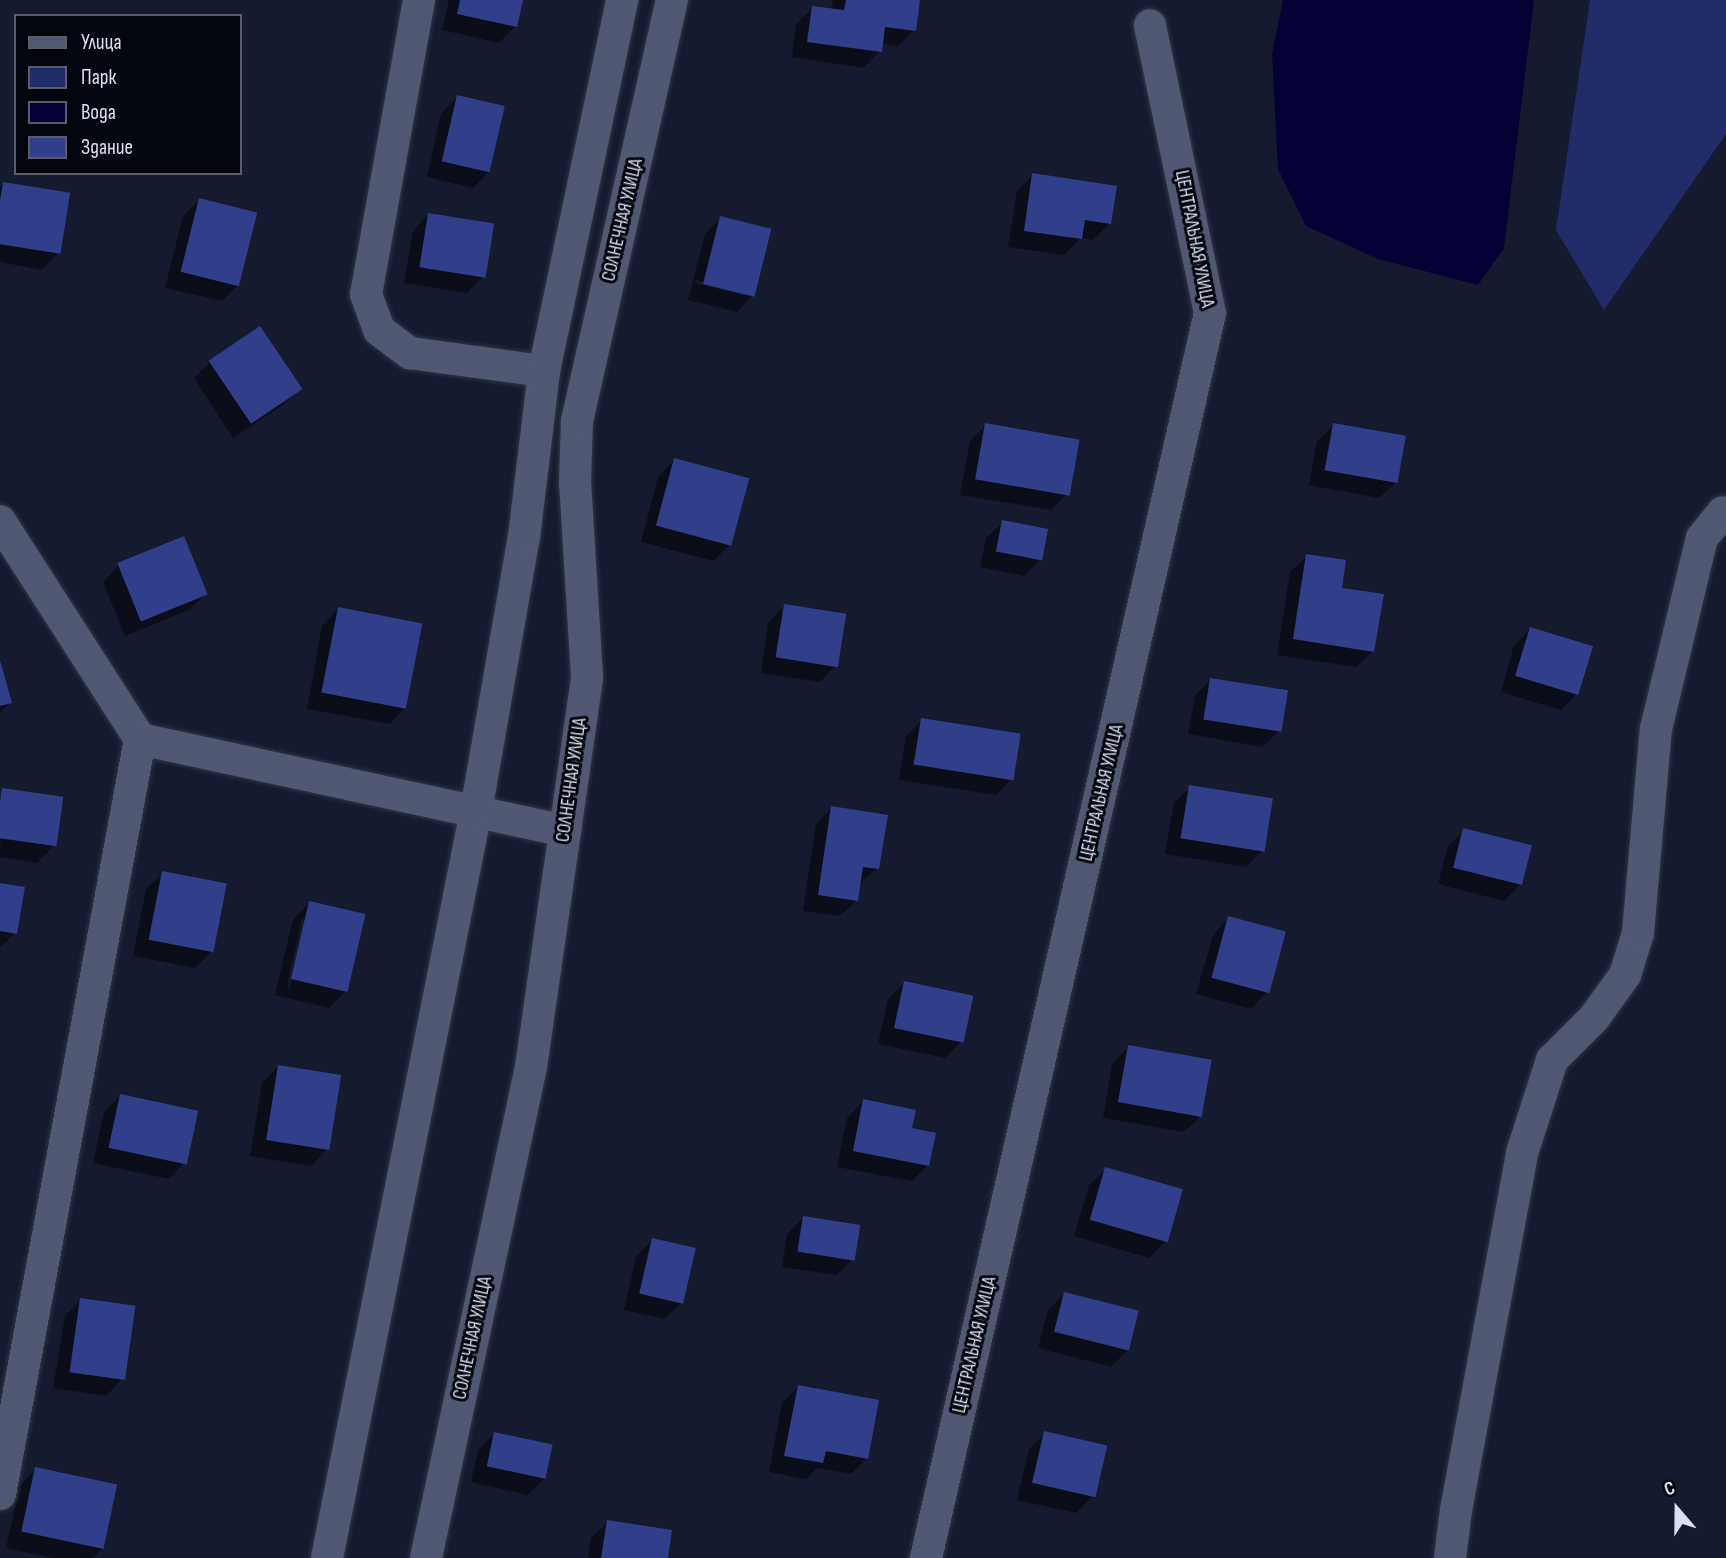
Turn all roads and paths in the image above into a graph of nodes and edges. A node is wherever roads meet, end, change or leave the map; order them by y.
1 (419, 0) edge
2 (622, 0) edge
3 (673, 0) edge
4 (1150, 26) dead end
5 (544, 371) junction
6 (1723, 512) dead end
7 (0, 521) edge
8 (140, 739) junction
9 (476, 811) junction
10 (565, 831) junction
11 (0, 1494) edge
12 (327, 1558) edge
13 (426, 1558) edge
14 (926, 1558) edge
15 (1450, 1558) edge

1 - 5 street
2 - 5 street
3 - 10 street, СОЛНЕЧНАЯ УЛИЦА
4 - 14 street, ЦЕНТРАЛЬНАЯ УЛИЦА
5 - 9 street
6 - 15 street
7 - 8 street
8 - 9 street
8 - 11 street
9 - 10 street
9 - 12 street
10 - 13 street, СОЛНЕЧНАЯ УЛИЦА

